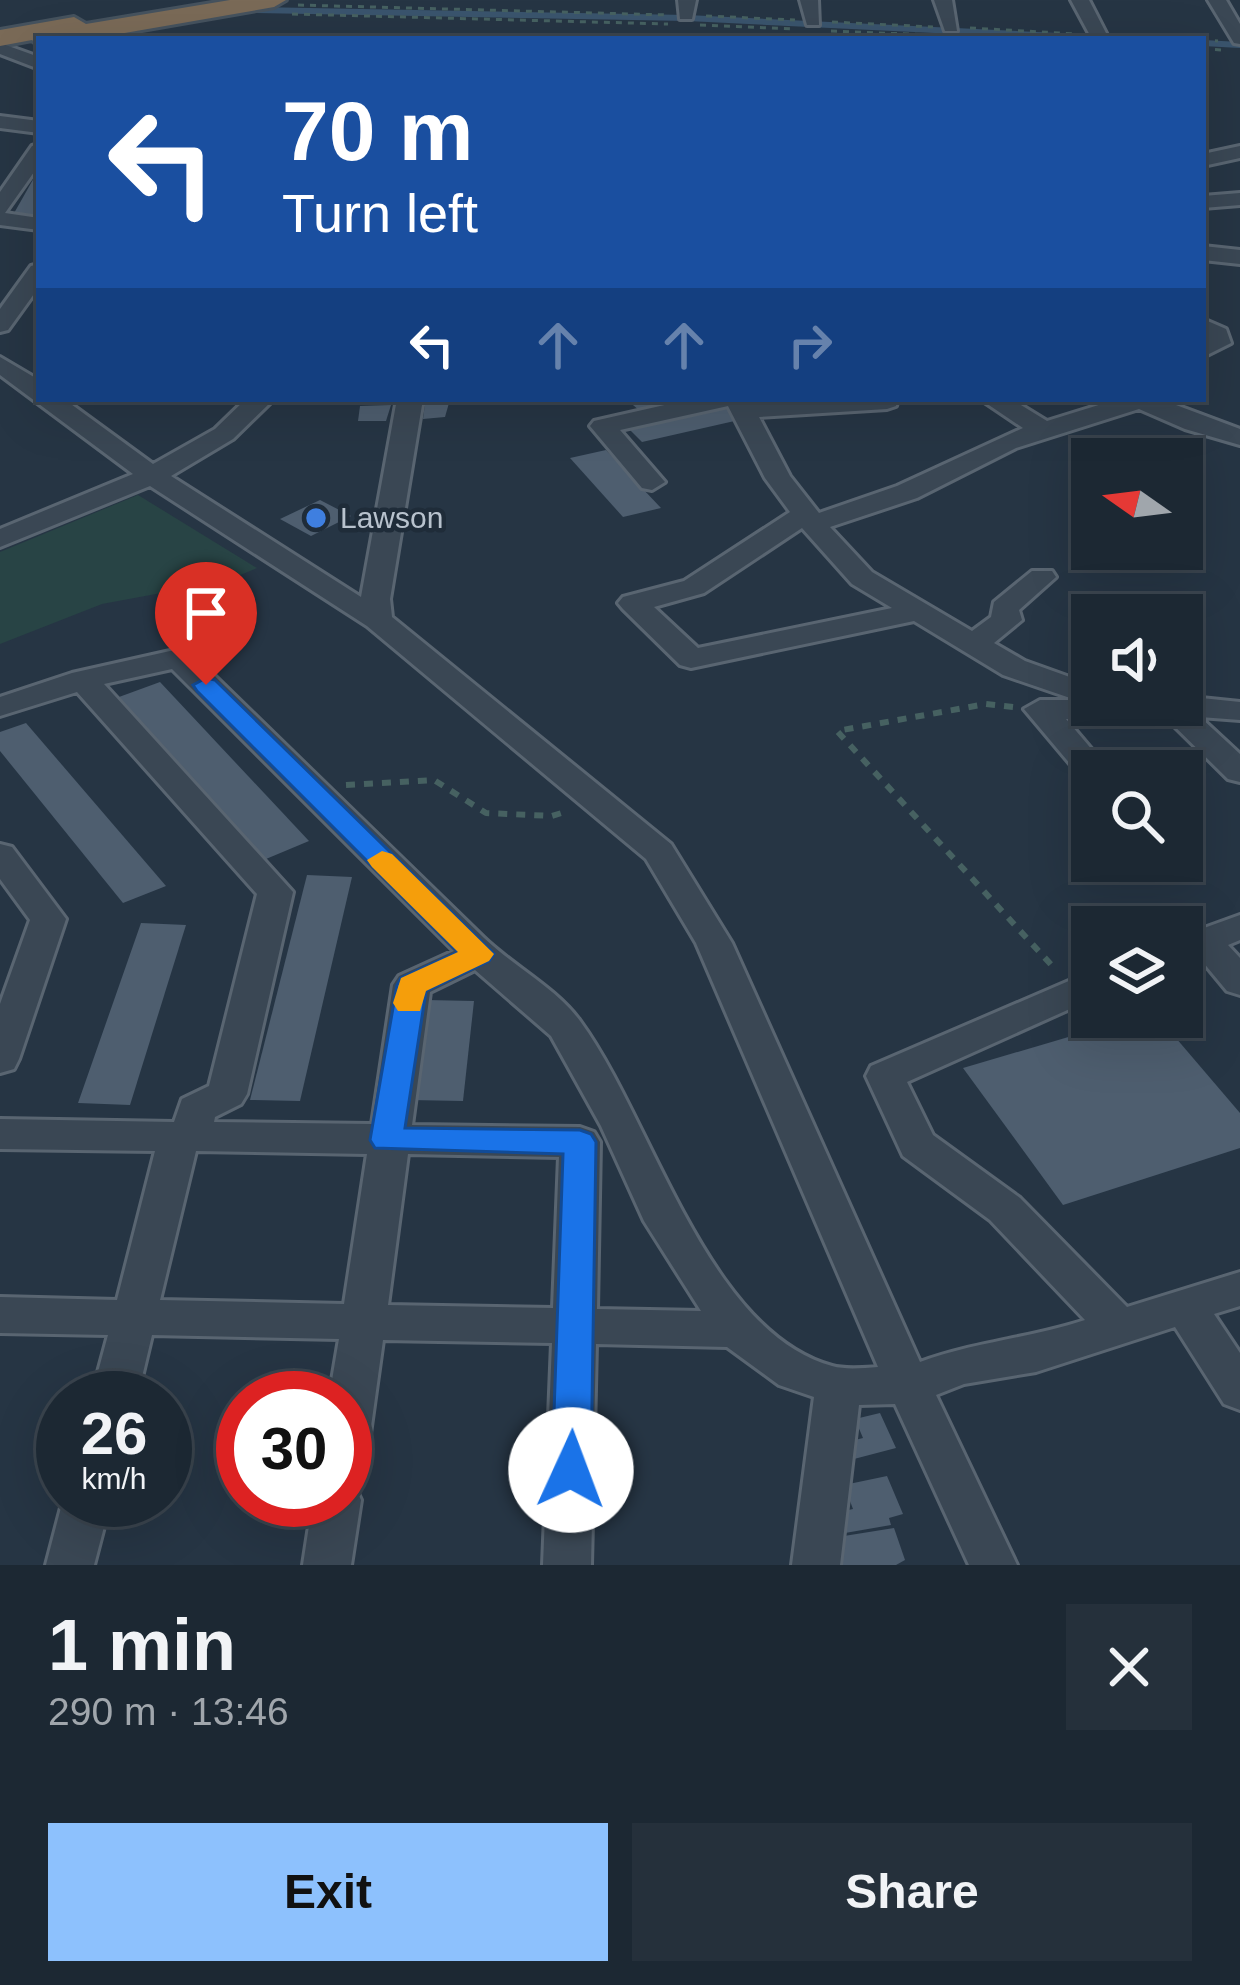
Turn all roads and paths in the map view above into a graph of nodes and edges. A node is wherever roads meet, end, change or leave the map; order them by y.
1 (87, 0) edge
2 (168, 0) edge
3 (214, 0) edge
4 (808, 0) edge
5 (943, 0) edge
6 (1080, 0) edge
7 (1217, 0) edge
8 (282, 6) edge
9 (0, 14) edge
10 (685, 16) edge
11 (811, 27) junction
12 (951, 28) junction
13 (905, 34) junction
14 (1098, 35) junction
15 (63, 36) edge
16 (903, 36) edge
17 (945, 36) edge
18 (1118, 36) edge
19 (36, 39) edge
20 (1240, 39) edge
21 (0, 40) edge
22 (36, 61) edge
23 (0, 122) edge
24 (36, 127) edge
25 (1240, 152) edge
26 (36, 154) edge
27 (1206, 159) edge
28 (1240, 200) edge
29 (1206, 202) edge
30 (0, 208) edge
31 (0, 219) edge
32 (36, 224) edge
33 (1206, 254) edge
34 (1238, 266) edge
35 (36, 275) edge
36 (0, 325) edge
37 (1206, 328) edge
38 (1206, 349) edge
39 (0, 364) edge
40 (36, 390) edge
41 (53, 402) edge
42 (258, 402) edge
43 (409, 402) edge
44 (810, 402) edge
45 (998, 402) edge
46 (1131, 402) edge
47 (1146, 402) edge
48 (735, 403) edge
49 (1044, 430) junction
50 (1240, 437) edge
51 (152, 476) junction
52 (652, 482) dead end
53 (809, 519) junction
54 (0, 539) edge
55 (1042, 577) dead end
56 (920, 611) junction
57 (376, 620) junction
58 (974, 644) junction
59 (83, 680) junction
60 (1071, 688) edge
61 (0, 707) edge
62 (1203, 708) edge
63 (1040, 709) junction
64 (1071, 709) edge
65 (1240, 711) edge
66 (1193, 726) edge
67 (1076, 750) edge
68 (1240, 772) edge
69 (314, 794) junction
70 (601, 800) junction
71 (0, 855) edge
72 (1209, 939) edge
73 (479, 954) junction
74 (1071, 974) edge
75 (1240, 982) edge
76 (1071, 992) edge
77 (0, 1059) edge
78 (0, 1134) edge
79 (186, 1137) junction
80 (386, 1140) junction
81 (1240, 1289) edge
82 (1186, 1307) junction
83 (0, 1315) edge
84 (135, 1317) junction
85 (364, 1324) junction
86 (577, 1328) junction
87 (1120, 1328) junction
88 (736, 1329) junction
89 (121, 1371) edge
90 (357, 1371) edge
91 (911, 1385) junction
92 (838, 1387) junction
93 (1240, 1391) edge
94 (80, 1527) edge
95 (333, 1527) edge
96 (70, 1565) edge
97 (327, 1565) edge
98 (567, 1565) edge
99 (817, 1565) edge
100 (993, 1565) edge

1 - 9 highway
2 - 21 highway
3 - 21 highway
4 - 11 street
5 - 12 street
6 - 14 street
7 - 20 street
8 - 10 path
8 - 10 path
8 - 15 highway
10 - 11 path
10 - 11 path
11 - 12 path
11 - 13 path
12 - 14 path
13 - 16 path
13 - 17 path
14 - 18 path
19 - 21 highway
21 - 22 street
23 - 24 street
25 - 27 street
26 - 30 street
28 - 29 street
31 - 32 street
33 - 34 street
35 - 36 street
37 - 38 street
39 - 40 street
41 - 51 street
42 - 51 street
43 - 57 street
44 - 48 street
45 - 49 street
46 - 49 street
47 - 50 street
48 - 52 street
48 - 53 street
49 - 53 street
51 - 54 street
51 - 57 street
53 - 56 street
53 - 56 street
55 - 58 street
56 - 58 street
57 - 70 street
58 - 60 street
59 - 61 street
59 - 69 street
59 - 79 street
62 - 65 street
63 - 64 street
63 - 67 street
63 - 74 path
66 - 68 street
69 - 70 path
69 - 73 street
70 - 91 street
71 - 77 street
72 - 75 street
73 - 80 street
73 - 88 street
76 - 87 street
78 - 79 street
79 - 80 street
79 - 84 street
80 - 85 street
80 - 86 street
81 - 82 street
82 - 87 street
82 - 93 street
83 - 84 street
84 - 85 street
84 - 89 street
85 - 86 street
85 - 90 street
86 - 88 street
86 - 98 street
87 - 91 street
88 - 92 street
91 - 92 street
91 - 100 street
92 - 99 street
94 - 96 street
95 - 97 street

